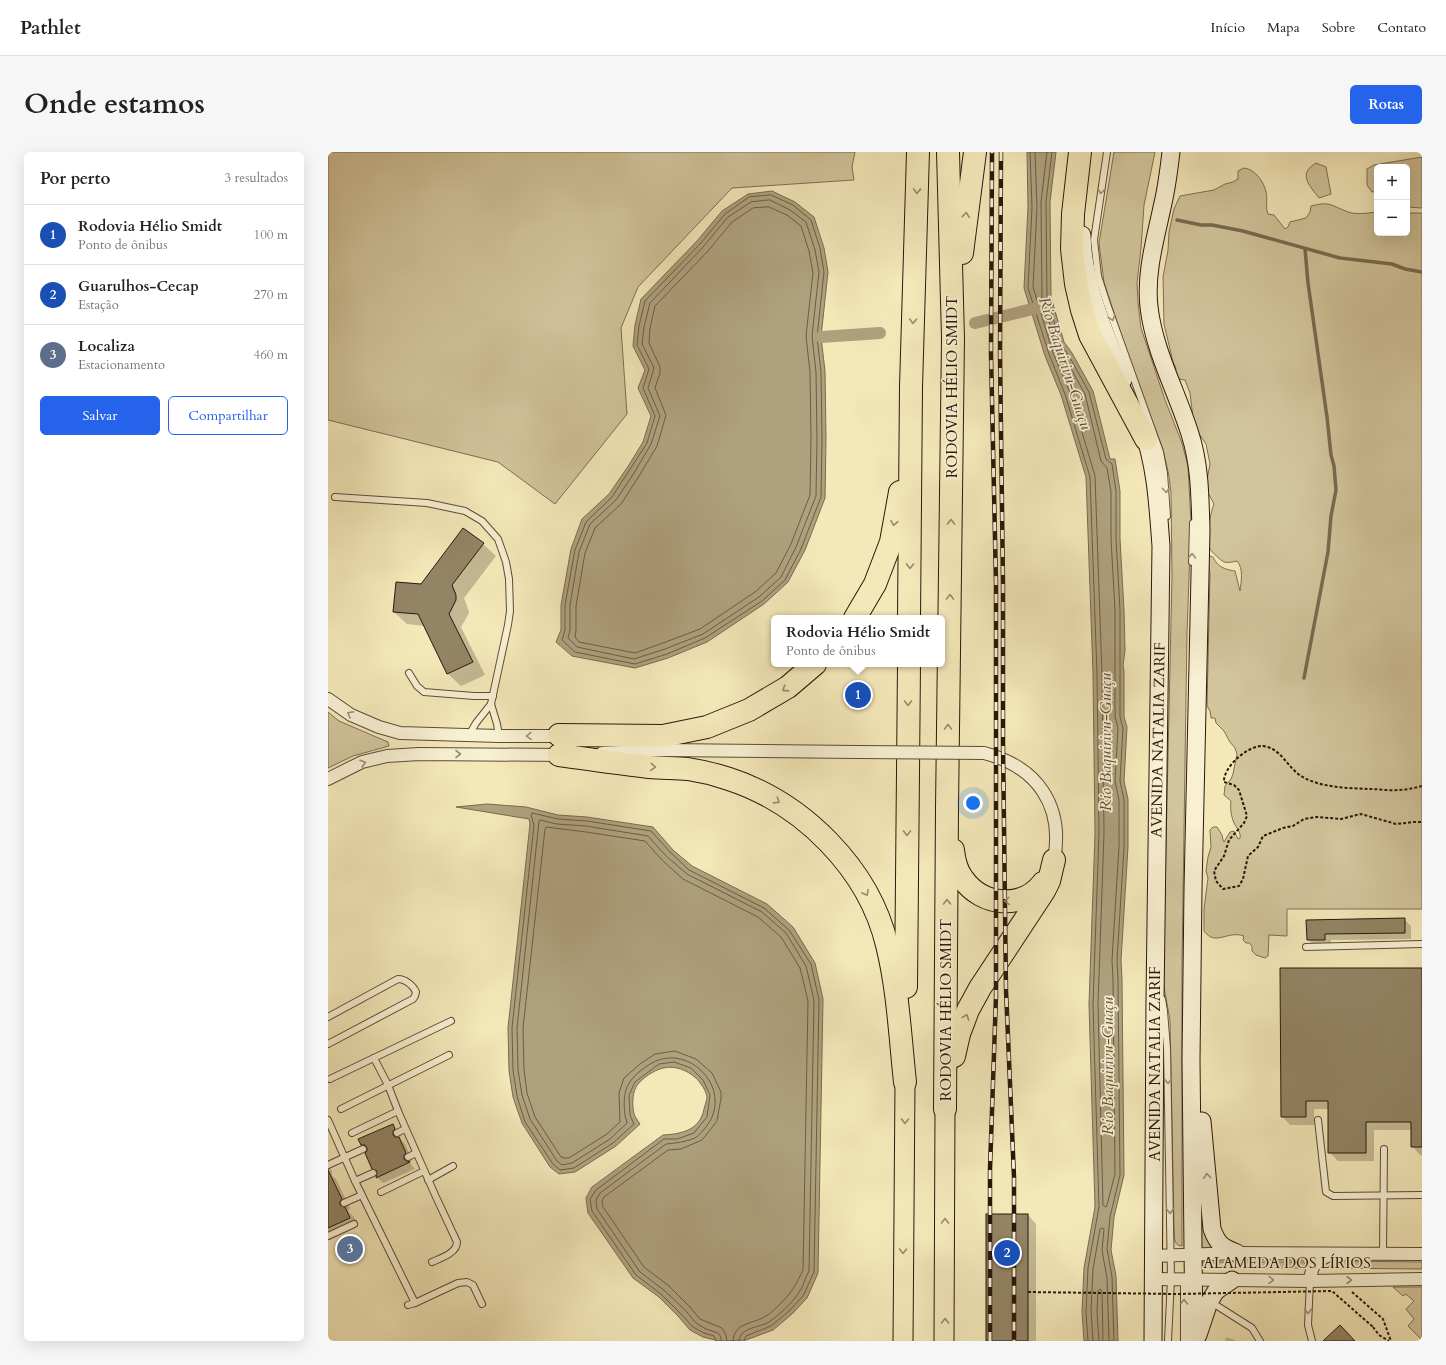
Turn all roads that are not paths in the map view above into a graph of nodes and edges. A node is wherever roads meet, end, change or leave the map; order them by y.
1 (918, 152) edge
2 (948, 152) edge
3 (975, 152) edge
4 (1080, 152) edge
5 (1091, 152) edge
6 (1107, 152) edge
7 (1166, 152) edge
8 (1148, 240) dead end
9 (1145, 324) dead end
10 (953, 338) junction
11 (911, 387) junction
12 (1176, 414) dead end
13 (1181, 428) dead end
14 (1153, 445) junction
15 (335, 497) dead end
16 (1193, 518) dead end
17 (1167, 523) dead end
18 (1167, 530) dead end
19 (1192, 572) dead end
20 (1167, 591) dead end
21 (857, 615) edge
22 (909, 615) edge
23 (1167, 622) dead end
24 (811, 667) edge
25 (909, 667) edge
26 (409, 673) dead end
27 (493, 696) junction
28 (328, 699) edge
29 (490, 704) junction
30 (469, 735) junction
31 (499, 736) junction
32 (559, 745) junction
33 (663, 750) junction
34 (328, 779) edge
35 (1188, 804) dead end
36 (947, 808) junction
37 (1054, 860) junction
38 (1186, 906) dead end
39 (1422, 944) edge
40 (1306, 947) dead end
41 (328, 1017) edge
42 (451, 1021) dead end
43 (1185, 1026) dead end
44 (328, 1044) edge
45 (449, 1055) dead end
46 (374, 1058) junction
47 (1191, 1060) junction
48 (330, 1080) dead end
49 (905, 1082) junction
50 (388, 1086) junction
51 (341, 1109) dead end
52 (946, 1109) junction
53 (398, 1111) junction
54 (328, 1120) edge
55 (1318, 1120) dead end
56 (405, 1129) junction
57 (352, 1133) dead end
58 (397, 1133) dead end
59 (363, 1149) dead end
60 (1384, 1149) dead end
61 (416, 1153) junction
62 (344, 1157) junction
63 (408, 1157) dead end
64 (328, 1165) edge
65 (454, 1166) dead end
66 (424, 1171) junction
67 (373, 1173) dead end
68 (428, 1180) junction
69 (355, 1181) junction
70 (381, 1192) dead end
71 (362, 1194) junction
72 (1422, 1195) edge
73 (1383, 1196) junction
74 (344, 1204) dead end
75 (354, 1224) dead end
76 (328, 1236) edge
77 (1237, 1253) junction
78 (1333, 1253) junction
79 (1383, 1253) junction
80 (1422, 1254) edge
81 (1171, 1255) junction
82 (1153, 1256) junction
83 (1189, 1257) junction
84 (432, 1262) dead end
85 (1188, 1277) junction
86 (1153, 1279) junction
87 (1171, 1279) junction
88 (1422, 1279) edge
89 (1232, 1280) junction
90 (1310, 1280) junction
91 (1209, 1302) junction
92 (415, 1303) junction
93 (482, 1304) dead end
94 (408, 1306) dead end
95 (902, 1341) edge
96 (944, 1341) edge
97 (1153, 1341) edge
98 (1168, 1341) edge
99 (1184, 1341) edge
100 (1195, 1341) edge
101 (1260, 1341) edge
102 (1312, 1341) edge

1 -> 11 highway
2 - 10 highway, RODOVIA HÉLIO SMIDT
10 -> 3 highway
4 - 14 highway
5 - 14 main road, AVENIDA NATALIA ZARIF
6 -> 14 lane
7 - 47 main road
8 - 9 lane
36 -> 10 highway, RODOVIA HÉLIO SMIDT
11 -> 21 highway
11 -> 22 highway
12 - 13 lane
14 -> 17 lane
14 - 82 main road, AVENIDA NATALIA ZARIF
15 - 27 lane
19 -> 16 lane
18 - 20 lane
23 -> 81 lane
24 -> 32 highway
25 -> 49 highway
26 - 27 lane
27 - 29 lane
30 -> 28 street
29 - 30 lane
29 - 31 lane
30 - 31 street
32 -> 31 street
32 - 33 street
32 - 33 street
34 -> 32 street
32 -> 49 highway
33 - 37 street, bridge
35 - 38 lane
37 -> 36 highway
52 -> 36 highway, RODOVIA HÉLIO SMIDT
52 -> 37 highway
39 - 40 lane
41 - 44 lane
42 - 46 lane
43 - 83 lane
45 - 50 lane
46 - 48 lane
46 - 50 lane
77 -> 47 main road
47 - 83 main road
49 -> 95 main road
50 - 51 lane
50 - 53 lane
96 -> 52 main road, RODOVIA HÉLIO SMIDT
53 - 56 lane
53 - 57 lane
54 - 62 lane
55 - 73 lane
56 - 58 lane
56 - 61 lane
59 - 62 lane
60 - 73 lane
61 - 63 lane
61 - 66 lane
62 - 64 lane
62 - 69 lane
65 - 68 lane
66 - 68 lane
66 - 70 lane
67 - 69 lane
68 - 84 lane
69 - 71 lane
71 - 74 lane
71 - 92 lane
72 - 73 lane
73 - 79 lane
75 - 76 lane
77 - 78 street, ALAMEDA DOS LÍRIOS
77 - 83 street, ALAMEDA DOS LÍRIOS
78 - 79 street, ALAMEDA DOS LÍRIOS
78 - 90 street
79 - 80 street, ALAMEDA DOS LÍRIOS
81 - 82 street, ALAMEDA DOS LÍRIOS
81 - 83 street, ALAMEDA DOS LÍRIOS
81 - 87 lane
82 - 86 main road, AVENIDA NATALIA ZARIF
83 - 85 main road
85 - 87 street, ALAMEDA DOS LÍRIOS
85 - 89 street, ALAMEDA DOS LÍRIOS
99 -> 85 lane
85 - 100 main road
86 - 87 street, ALAMEDA DOS LÍRIOS
86 - 97 main road, AVENIDA NATALIA ZARIF
87 - 98 lane
90 -> 88 street, ALAMEDA DOS LÍRIOS
89 -> 90 street, ALAMEDA DOS LÍRIOS
89 - 91 main road
90 -> 102 lane
91 - 100 main road
91 - 101 lane
92 - 93 lane
92 - 94 lane

